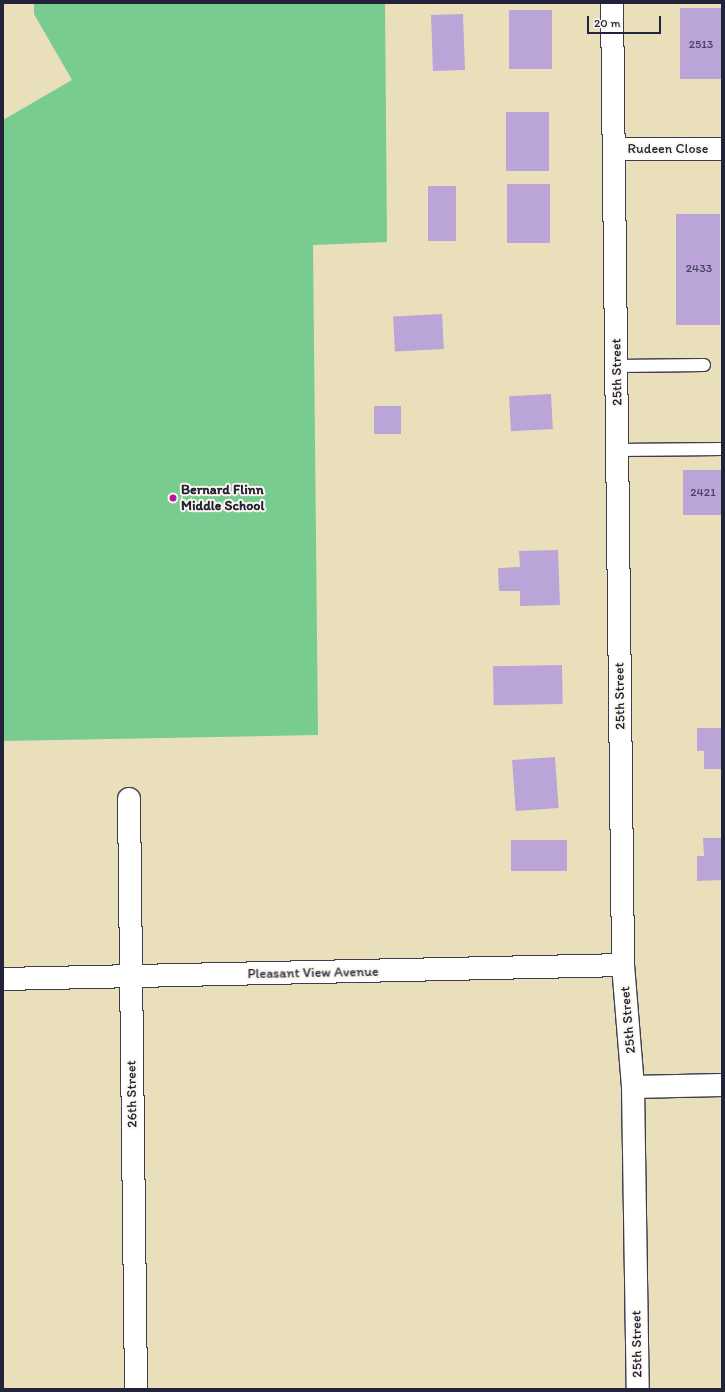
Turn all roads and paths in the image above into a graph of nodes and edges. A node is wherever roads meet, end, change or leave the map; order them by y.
1 (612, 3) edge
2 (614, 149) junction
3 (722, 149) edge
4 (704, 365) dead end
5 (617, 366) junction
6 (722, 449) edge
7 (618, 450) junction
8 (129, 799) dead end
9 (623, 965) junction
10 (131, 978) junction
11 (3, 979) edge
12 (722, 1085) edge
13 (633, 1087) junction
14 (136, 1389) edge
15 (638, 1389) edge

1 - 2 street, 25th Street
2 - 3 street, Rudeen Close
2 - 5 street, 25th Street
4 - 5 lane
5 - 7 street, 25th Street
6 - 7 lane
7 - 9 street, 25th Street
8 - 10 street, 26th Street
9 - 10 street, Pleasant View Avenue
9 - 13 street, 25th Street
10 - 11 street, Pleasant View Avenue
10 - 14 street, 26th Street
12 - 13 street
13 - 15 street, 25th Street

